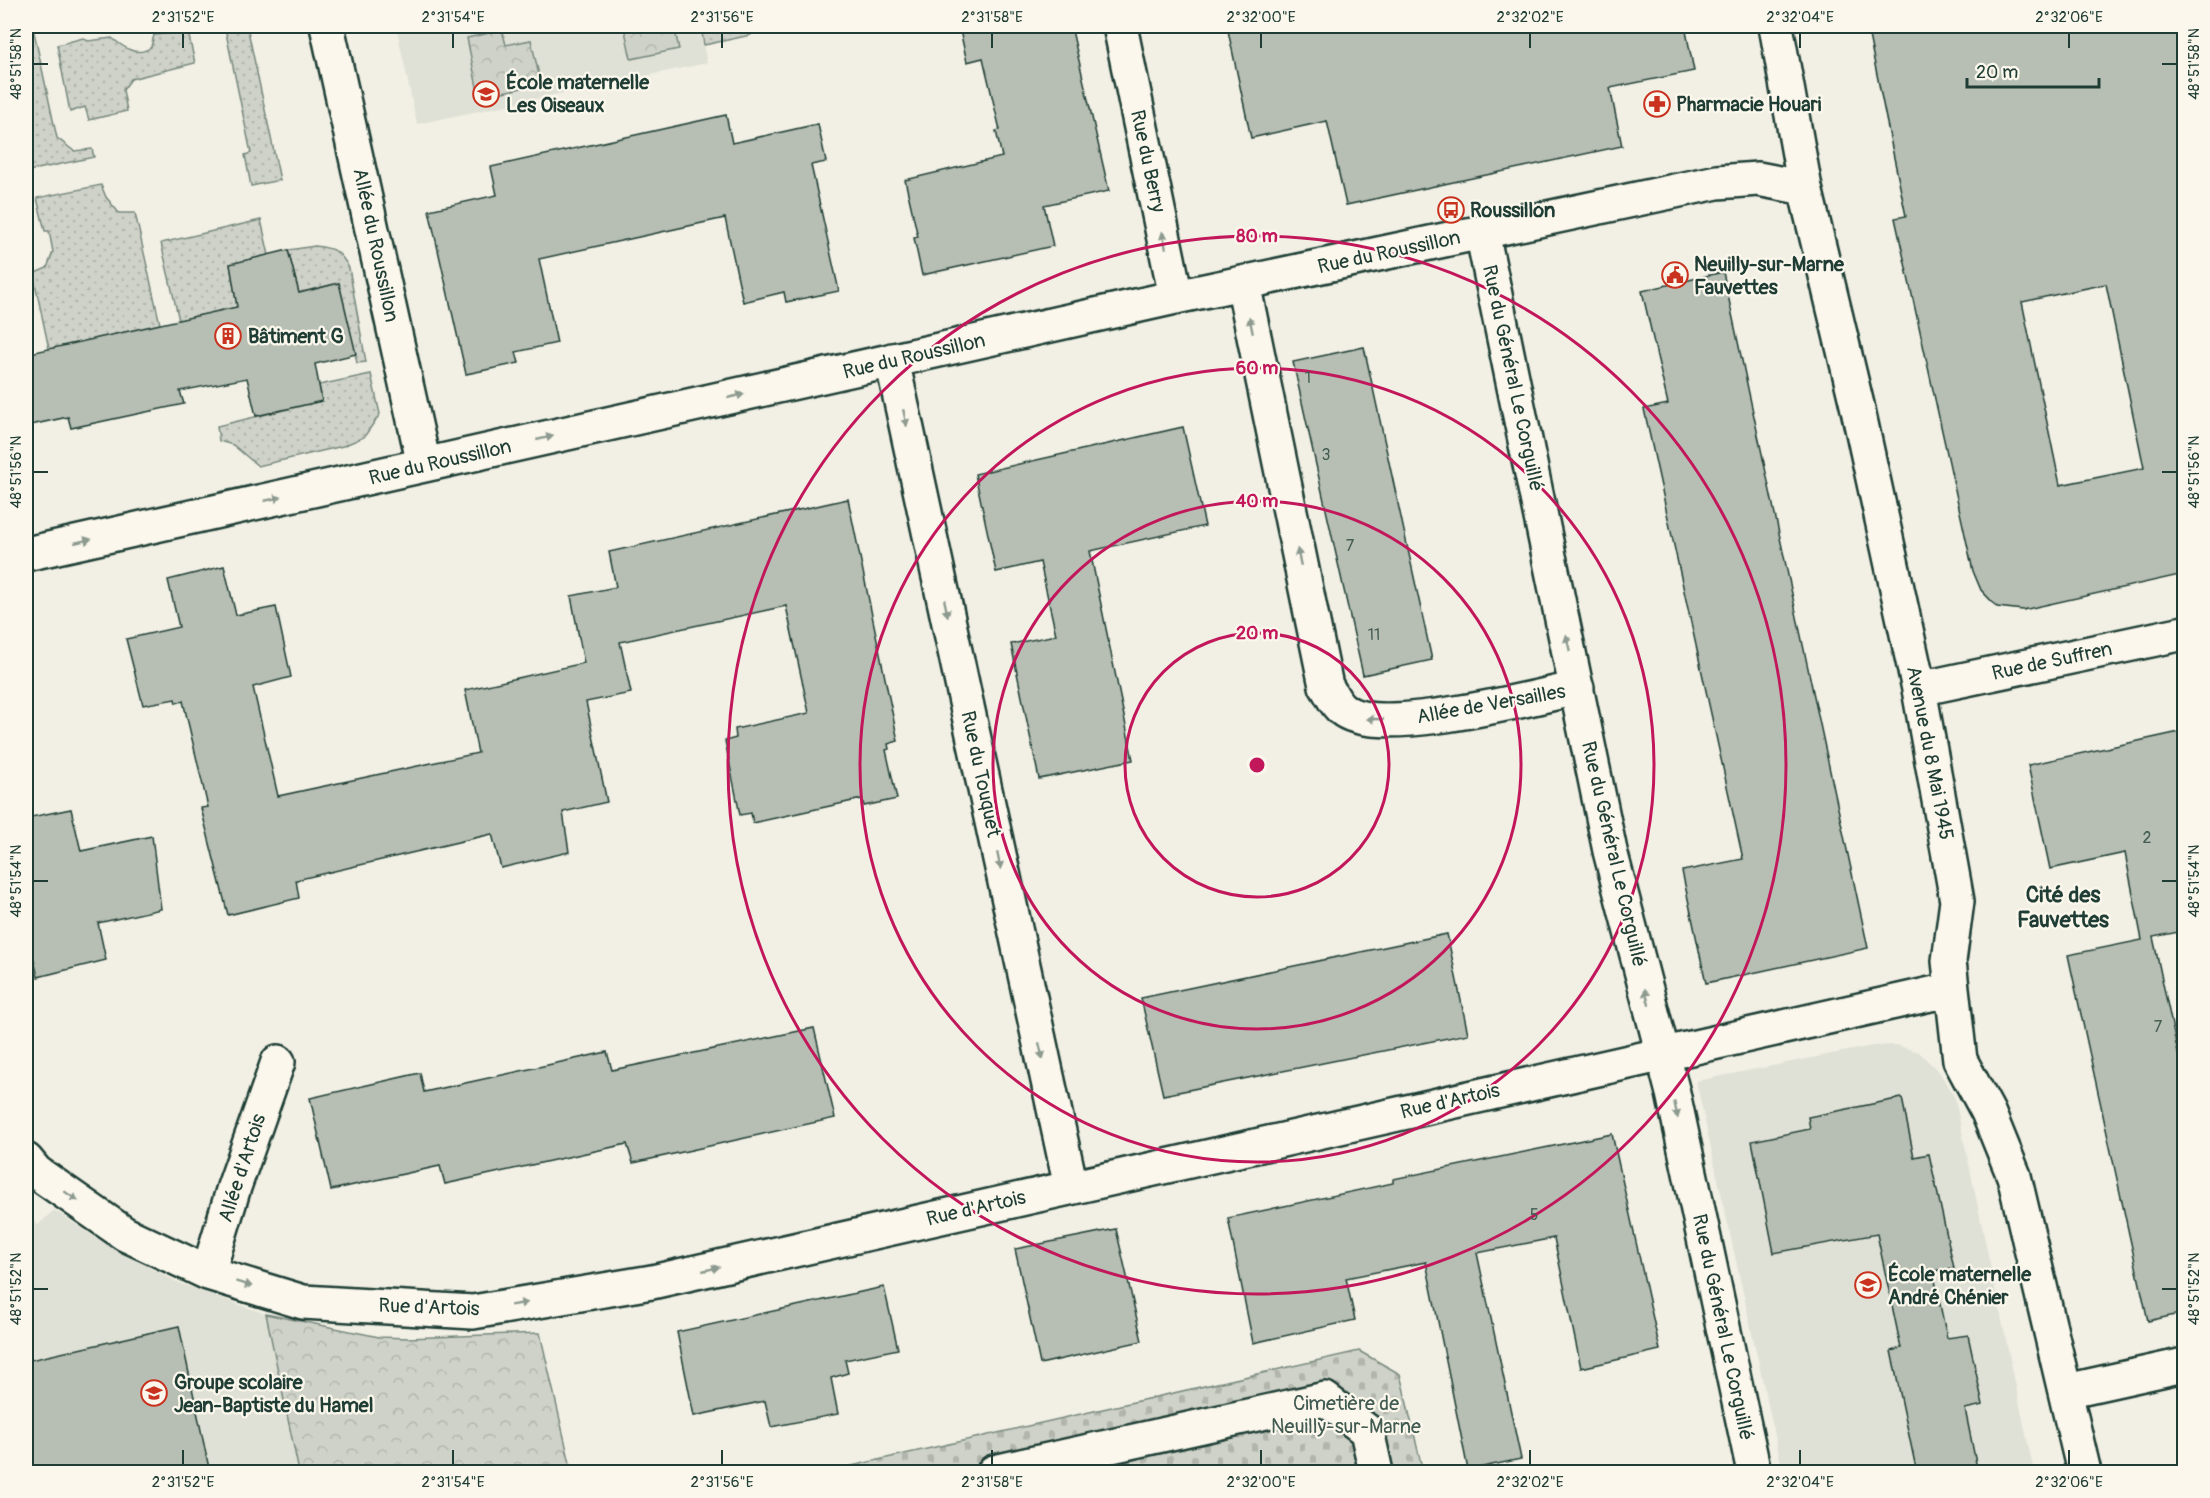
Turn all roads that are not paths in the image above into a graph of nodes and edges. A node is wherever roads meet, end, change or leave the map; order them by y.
1 (327, 26) edge
2 (1120, 26) edge
3 (1776, 26) edge
4 (1805, 188) junction
5 (1482, 232) junction
6 (1243, 283) junction
7 (1176, 297) junction
8 (892, 360) junction
9 (424, 465) junction
10 (26, 554) edge
11 (2184, 633) edge
12 (1577, 688) junction
13 (1919, 689) junction
14 (1951, 996) junction
15 (1661, 1054) junction
16 (278, 1062) dead end
17 (26, 1160) edge
18 (1071, 1187) junction
19 (208, 1274) junction
20 (2184, 1365) edge
21 (2066, 1391) junction
22 (994, 1473) edge
23 (1376, 1473) edge
24 (1754, 1473) edge
25 (2084, 1473) edge

1 - 9 street, Allée du Roussillon
7 -> 2 street, Rue du Berry
3 - 4 street, Avenue du 8 Mai 1945
4 - 5 street, Rue du Roussillon
4 - 13 street, Avenue du 8 Mai 1945
5 - 6 street, Rue du Roussillon
12 -> 5 street, Rue du Général Le Corguillé
6 - 7 street, Rue du Roussillon
12 -> 6 street, Allée de Versailles
7 - 8 street, Rue du Roussillon
9 -> 8 street, Rue du Roussillon
8 -> 18 street, Rue du Touquet
10 -> 9 street, Rue du Roussillon
11 - 13 street, Rue de Suffren
15 -> 12 street, Rue du Général Le Corguillé
13 - 14 street, Avenue du 8 Mai 1945
14 - 15 street, Rue d'Artois
14 - 21 street, Avenue du 8 Mai 1945
15 - 18 street, Rue d'Artois
15 -> 24 street, Rue du Général Le Corguillé
16 - 19 street, Allée d'Artois
17 -> 19 street, Rue d'Artois
19 -> 18 street, Rue d'Artois
20 - 21 street
21 - 25 street, Avenue du 8 Mai 1945
22 - 23 street

